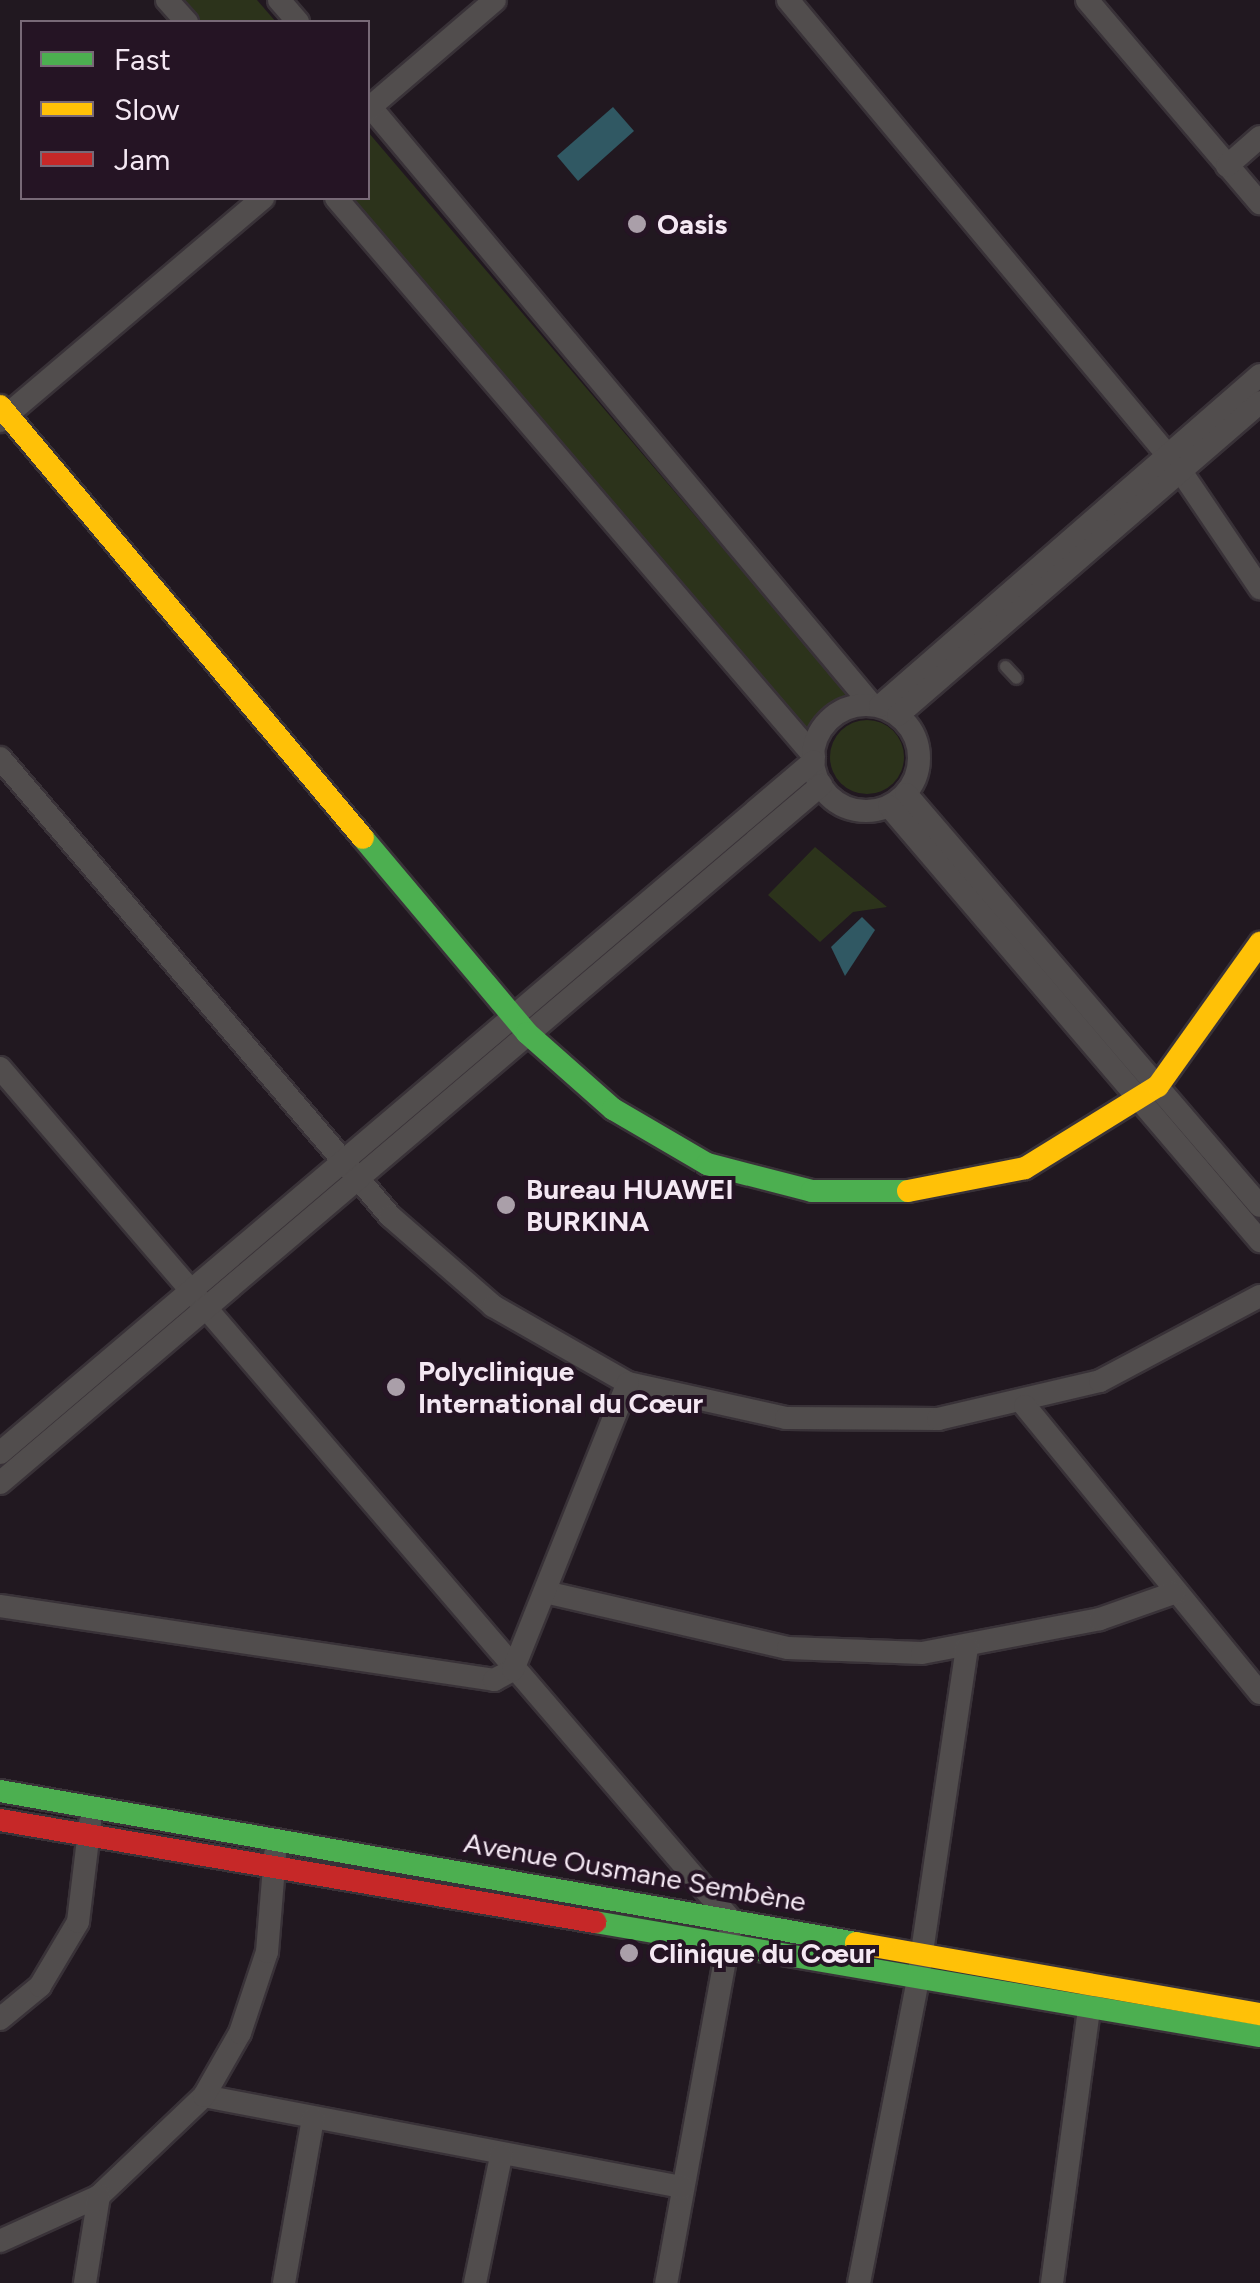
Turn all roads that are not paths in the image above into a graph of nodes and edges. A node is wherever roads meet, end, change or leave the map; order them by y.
1 (168, 0) edge
2 (279, 0) edge
3 (496, 0) edge
4 (788, 0) edge
5 (1088, 0) edge
6 (184, 20) edge
7 (296, 20) edge
8 (370, 105) edge
9 (370, 109) edge
10 (1260, 137) edge
11 (1227, 166) junction
12 (261, 200) edge
13 (338, 200) edge
14 (1260, 203) edge
15 (1260, 375) edge
16 (1260, 402) edge
17 (3, 414) edge
18 (1173, 462) junction
19 (1260, 588) edge
20 (1005, 666) dead end
21 (1016, 678) dead end
22 (883, 709) junction
23 (0, 758) edge
24 (814, 758) junction
25 (821, 784) junction
26 (898, 800) junction
27 (1260, 944) edge
28 (512, 1013) junction
29 (528, 1033) junction
30 (0, 1068) edge
31 (1150, 1094) junction
32 (339, 1159) junction
33 (355, 1180) junction
34 (1260, 1206) edge
35 (1260, 1240) edge
36 (188, 1290) junction
37 (1260, 1296) edge
38 (205, 1309) junction
39 (628, 1383) junction
40 (1025, 1406) junction
41 (0, 1453) edge
42 (0, 1482) edge
43 (545, 1592) junction
44 (1174, 1593) junction
45 (0, 1606) edge
46 (966, 1648) junction
47 (514, 1670) junction
48 (1260, 1694) edge
49 (0, 1791) edge
50 (93, 1809) junction
51 (0, 1820) edge
52 (88, 1837) junction
53 (274, 1838) junction
54 (276, 1867) junction
55 (732, 1921) junction
56 (728, 1947) junction
57 (919, 1951) junction
58 (918, 1979) junction
59 (1091, 1995) junction
60 (1260, 2014) edge
61 (0, 2019) edge
62 (1260, 2036) edge
63 (204, 2096) junction
64 (313, 2120) junction
65 (501, 2156) junction
66 (682, 2187) junction
67 (99, 2196) junction
68 (0, 2241) edge
69 (85, 2283) edge
70 (284, 2283) edge
71 (475, 2283) edge
72 (666, 2283) edge
73 (859, 2283) edge
74 (1052, 2283) edge

1 - 6 street
2 - 7 street
3 - 8 street
4 - 18 street
5 - 11 street
9 - 22 street
10 - 11 street
11 - 14 street
12 - 17 street
13 - 24 street
15 - 18 street
16 - 18 street
17 - 28 main road
18 - 19 street
18 - 22 street
18 - 22 street
20 - 21 lane
22 - 24 street
22 - 26 street
23 - 32 street
24 - 25 street
24 - 28 street
25 - 26 street
25 - 29 street
26 - 31 street
27 - 31 main road
28 - 29 main road
28 - 32 street
29 - 31 main road
29 - 33 street
30 - 36 street
31 - 34 street
31 - 35 street
32 - 33 street
32 - 36 street
33 - 38 street
33 - 39 street
36 - 38 street
36 - 41 street
37 - 40 street
38 - 42 street
38 - 47 street
39 - 40 street
39 - 43 street
40 - 44 street
43 - 46 street
43 - 47 street
44 - 46 street
44 - 48 street
45 - 47 street
46 - 57 street
47 - 55 street
49 - 50 main road, Avenue Ousmane Sembène
50 - 52 street
50 - 53 main road, Avenue Ousmane Sembène
51 - 52 main road, Avenue Ousmane Sembène
52 - 54 main road, Avenue Ousmane Sembène
52 - 61 street
53 - 54 street
53 - 55 main road, Avenue Ousmane Sembène
54 - 56 main road, Avenue Ousmane Sembène
54 - 63 street
55 - 56 street
55 - 57 main road, Avenue Ousmane Sembène
56 - 58 main road, Avenue Ousmane Sembène
56 - 66 street
57 - 58 street
57 - 59 main road, Avenue Ousmane Sembène
58 - 59 main road, Avenue Ousmane Sembène
58 - 73 street
59 - 60 main road, Avenue Ousmane Sembène
59 - 62 main road, Avenue Ousmane Sembène
59 - 74 street
63 - 64 street
63 - 67 street
64 - 65 street
64 - 70 street
65 - 66 street
65 - 71 street
66 - 72 street
67 - 68 street
67 - 69 street

